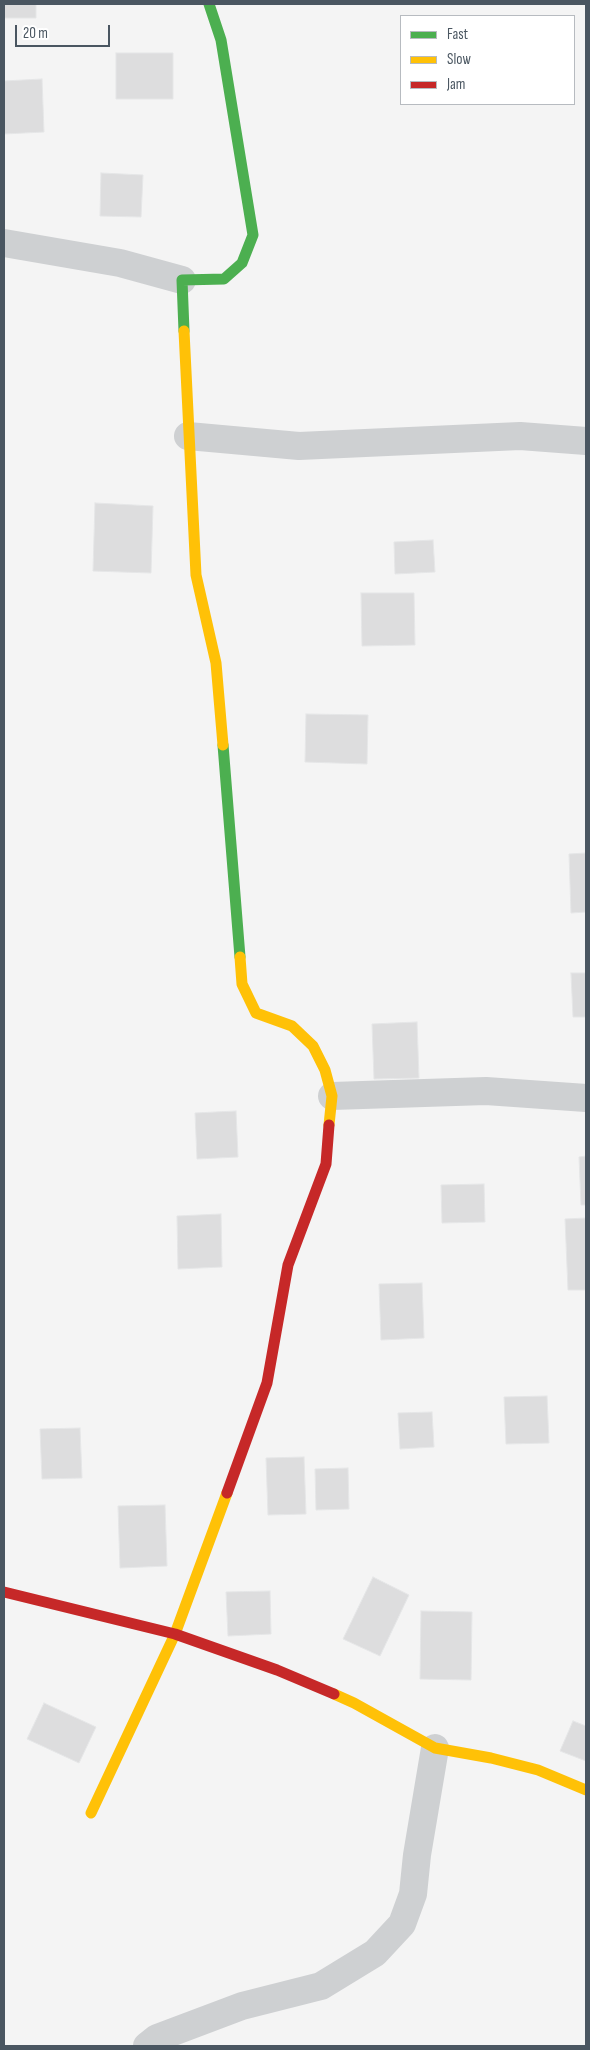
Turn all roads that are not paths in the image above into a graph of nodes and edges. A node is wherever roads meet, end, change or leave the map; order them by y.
1 (209, 4) edge
2 (4, 243) edge
3 (182, 280) junction
4 (188, 436) junction
5 (586, 441) edge
6 (332, 1096) junction
7 (586, 1098) edge
8 (4, 1592) edge
9 (175, 1634) junction
10 (435, 1748) junction
11 (586, 1790) edge
12 (91, 1813) dead end
13 (147, 2046) edge

1 - 3 street
2 - 3 street
3 - 4 street
4 - 5 street
4 - 6 street
6 - 7 street
6 - 9 street
8 - 9 street
9 - 10 street
9 - 12 street
10 - 11 street
10 - 13 street

